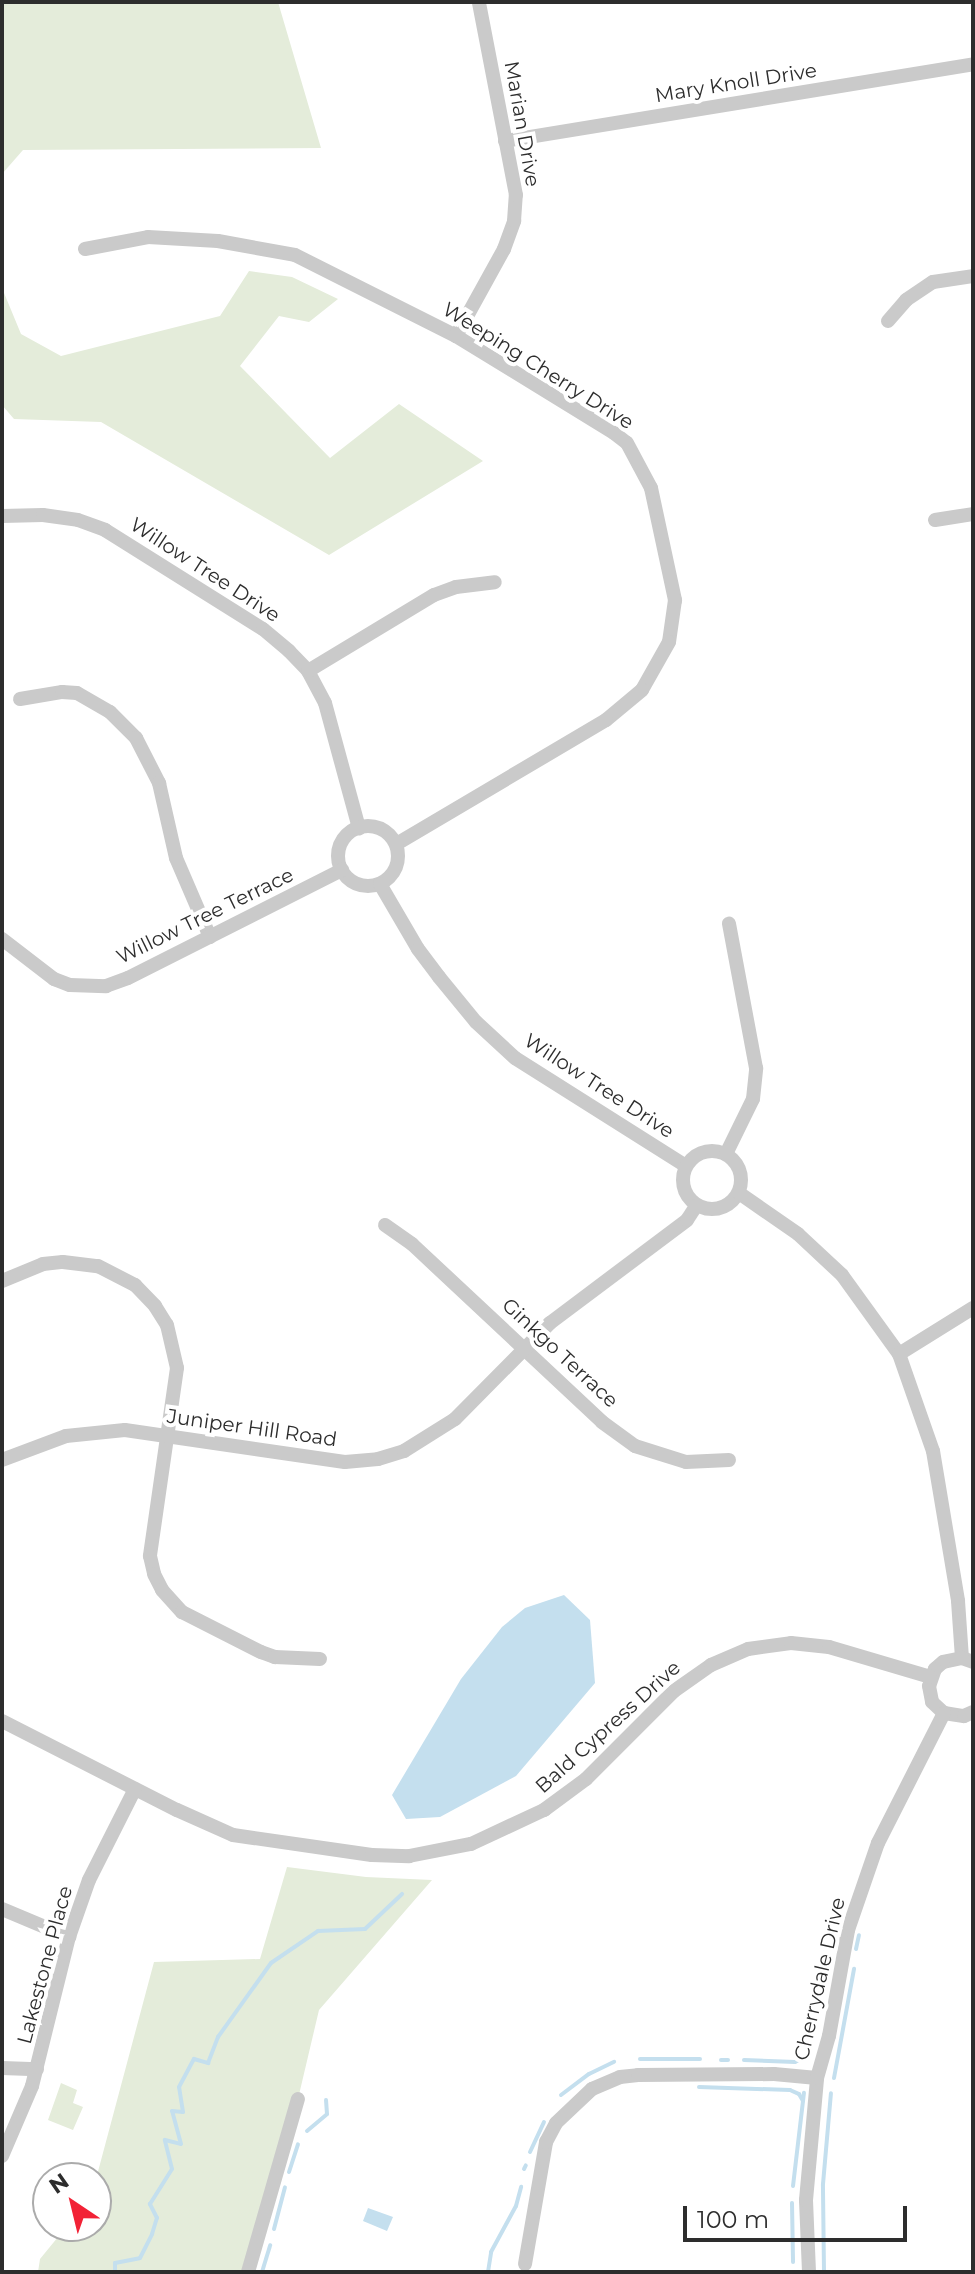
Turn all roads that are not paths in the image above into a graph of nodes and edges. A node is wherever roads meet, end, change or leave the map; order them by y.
1 (479, 2) edge
2 (973, 64) edge
3 (505, 141) junction
4 (85, 249) dead end
5 (973, 276) edge
6 (888, 321) dead end
7 (456, 336) junction
8 (973, 514) edge
9 (2, 516) edge
10 (935, 520) dead end
11 (495, 582) dead end
12 (308, 671) junction
13 (20, 699) dead end
14 (359, 828) junction
15 (396, 844) junction
16 (342, 870) junction
17 (380, 884) junction
18 (729, 924) dead end
19 (210, 937) junction
20 (2, 939) edge
21 (726, 1154) junction
22 (686, 1166) junction
23 (739, 1193) junction
24 (696, 1206) junction
25 (385, 1225) dead end
26 (2, 1281) edge
27 (973, 1308) edge
28 (525, 1348) junction
29 (899, 1354) junction
30 (167, 1436) junction
31 (2, 1460) edge
32 (729, 1460) dead end
33 (320, 1659) dead end
34 (968, 1660) edge
35 (930, 1677) junction
36 (973, 1712) edge
37 (944, 1713) junction
38 (2, 1721) edge
39 (135, 1789) junction
40 (2, 1909) edge
41 (69, 1937) junction
42 (2, 2068) edge
43 (37, 2069) junction
44 (817, 2078) junction
45 (298, 2099) dead end
46 (2, 2156) edge
47 (525, 2264) dead end
48 (248, 2272) edge
49 (809, 2272) edge

1 - 3 street, Marian Drive
2 - 3 street, Mary Knoll Drive
3 - 7 street, Marian Drive
4 - 7 street, Weeping Cherry Drive
5 - 6 street
7 - 15 street, Weeping Cherry Drive
8 - 10 street
9 - 12 street, Willow Tree Drive
11 - 12 street
12 - 14 street, Willow Tree Drive
13 - 19 street
14 - 15 street
14 - 16 street
15 - 17 street
16 - 17 street
16 - 19 street, Willow Tree Terrace
17 - 22 street, Willow Tree Drive
18 - 21 street
19 - 20 street, Willow Tree Terrace
21 - 22 street
21 - 23 street
22 - 24 street
23 - 24 street
23 - 29 street
24 - 28 street, Juniper Hill Road
25 - 28 street, Ginkgo Terrace
26 - 30 street
27 - 29 street
28 - 30 street, Juniper Hill Road
28 - 32 street, Ginkgo Terrace
29 - 34 street
30 - 31 street, Juniper Hill Road
30 - 33 street
34 - 35 street
35 - 37 street
35 - 39 street, Bald Cypress Drive
36 - 37 street
37 - 44 street, Cherrydale Drive
38 - 39 street, Bald Cypress Drive
39 - 41 street, Lakestone Place
40 - 41 street
41 - 43 street, Lakestone Place
42 - 43 street
43 - 46 street, Lakestone Place
44 - 47 street
44 - 49 street, Cherrydale Drive
45 - 48 street

